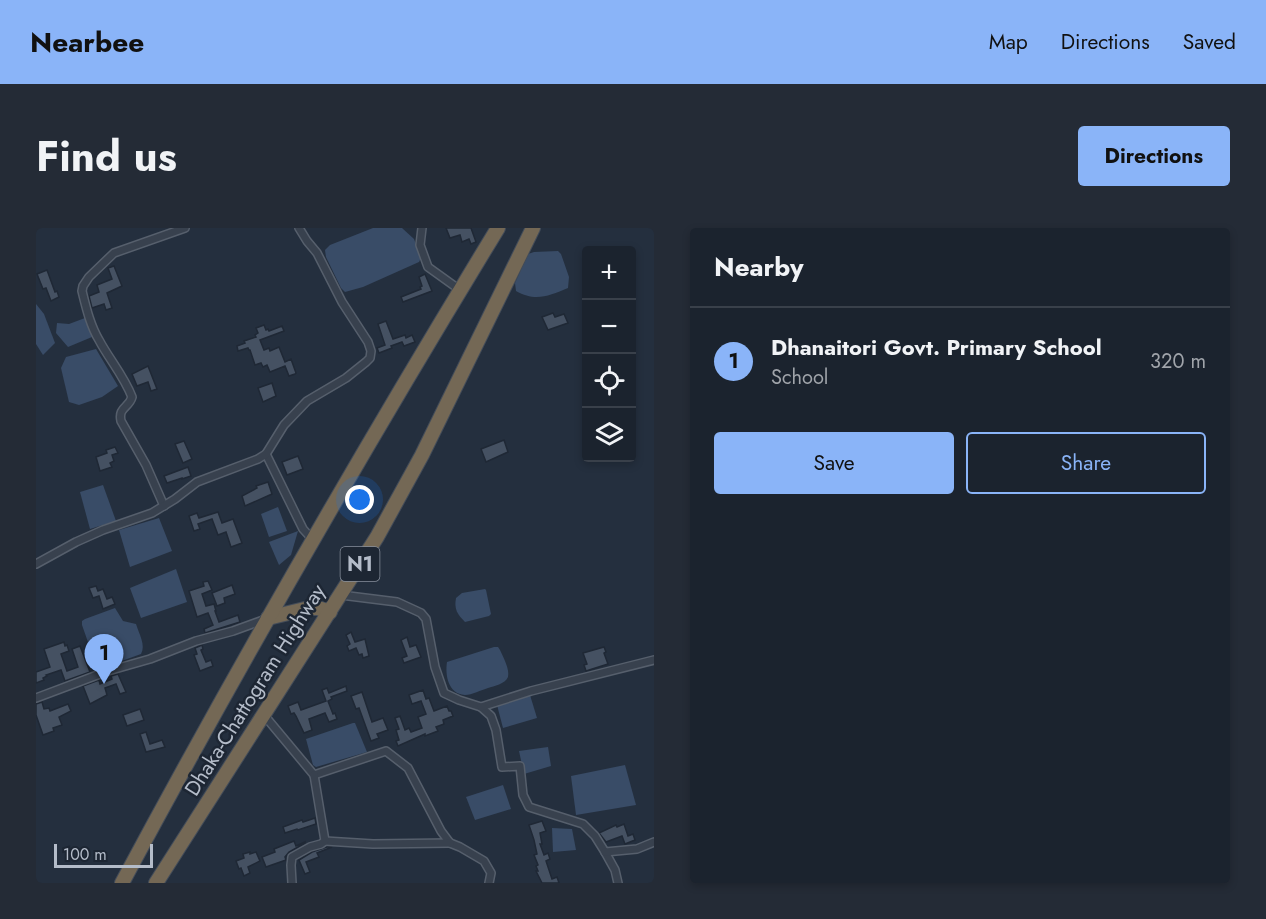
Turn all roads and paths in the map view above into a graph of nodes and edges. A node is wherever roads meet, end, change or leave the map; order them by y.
1 (185, 228) edge
2 (299, 228) edge
3 (422, 228) edge
4 (498, 228) edge
5 (533, 228) edge
6 (460, 290) junction
7 (266, 454) junction
8 (164, 506) junction
9 (313, 540) junction
10 (36, 564) edge
11 (341, 594) junction
12 (330, 612) junction
13 (268, 618) junction
14 (654, 660) edge
15 (36, 698) edge
16 (481, 707) junction
17 (264, 715) junction
18 (314, 775) junction
19 (325, 840) junction
20 (654, 842) edge
21 (450, 843) junction
22 (605, 852) junction
23 (122, 883) edge
24 (156, 883) edge
25 (292, 883) edge
26 (489, 883) edge
27 (618, 883) edge

1 - 8 street
2 - 7 street
3 - 6 street
4 - 6 highway, Dhaka-Chattogram Highway / N1
5 - 11 highway, Dhaka-Chattogram Highway / N1
6 - 9 highway, Dhaka-Chattogram Highway / N1
7 - 8 street
7 - 9 street
8 - 10 street
9 - 13 highway, Dhaka-Chattogram Highway / N1
11 - 12 highway, Dhaka-Chattogram Highway / N1
11 - 16 street
12 - 13 highway
12 - 17 highway, Dhaka-Chattogram Highway / N1
13 - 15 street
13 - 23 highway, Dhaka-Chattogram Highway / N1
14 - 16 street
16 - 22 street
17 - 18 street
17 - 24 highway, Dhaka-Chattogram Highway / N1
18 - 19 street
18 - 21 street
19 - 21 street
19 - 25 street
20 - 22 street
21 - 26 street
22 - 27 street

